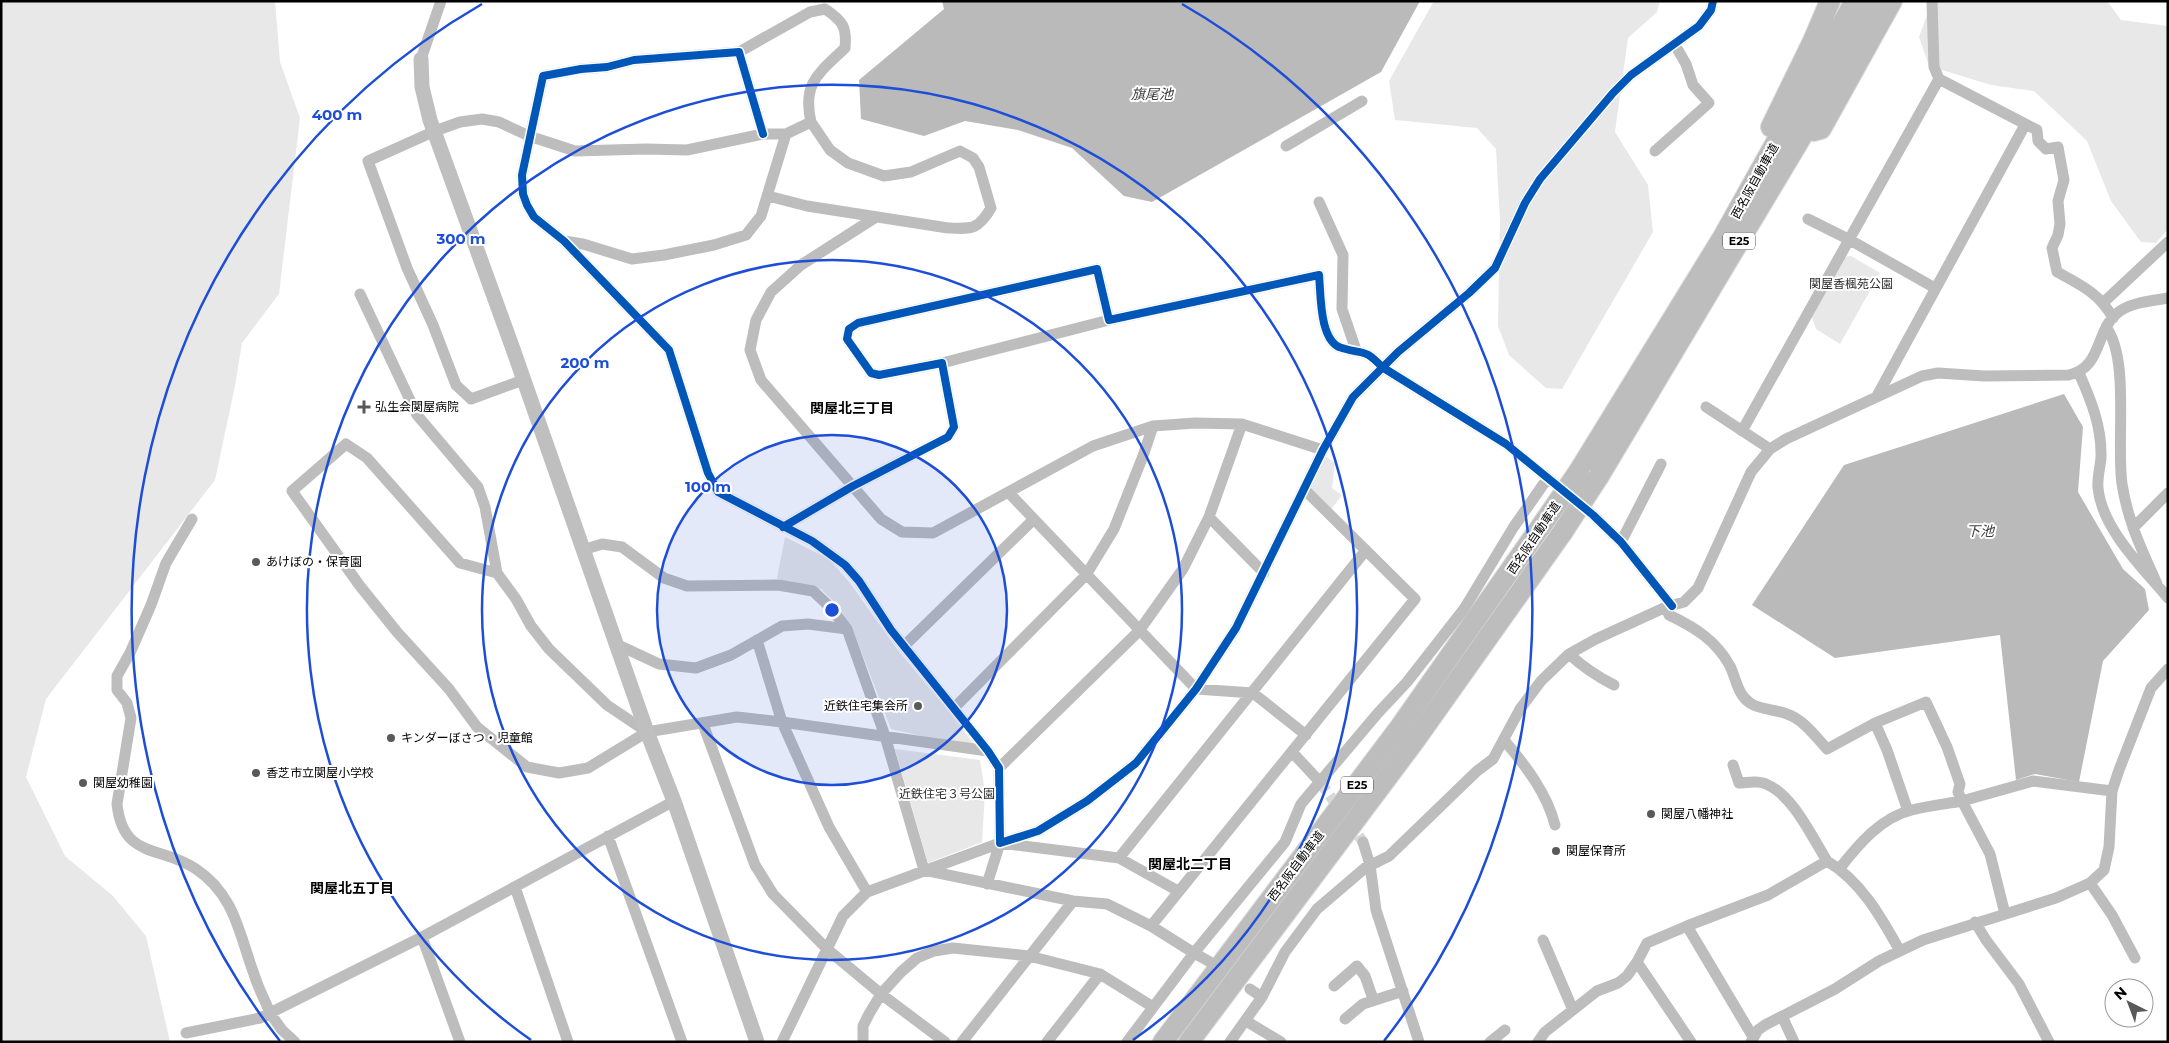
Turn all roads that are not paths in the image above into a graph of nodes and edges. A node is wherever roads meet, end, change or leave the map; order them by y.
1 (441, 1) edge
2 (1714, 1) edge
3 (1830, 1) edge
4 (1854, 1) edge
5 (1873, 1) edge
6 (1892, 1) edge
7 (1932, 1) edge
8 (1675, 46) junction
9 (739, 52) junction
10 (421, 59) joint
11 (1939, 79) junction
12 (1362, 101) dead end
13 (811, 122) junction
14 (2025, 125) junction
15 (434, 131) junction
16 (762, 134) junction
17 (786, 134) junction
18 (529, 136) junction
19 (1802, 136) junction
20 (1286, 146) dead end
21 (1655, 151) dead end
22 (768, 196) junction
23 (1319, 202) dead end
24 (876, 217) junction
25 (1808, 219) dead end
26 (1723, 237) junction
27 (1850, 240) junction
28 (564, 241) junction
29 (2168, 242) edge
30 (1935, 288) junction
31 (360, 294) dead end
32 (2168, 298) edge
33 (2104, 302) junction
34 (1109, 320) junction
35 (2109, 323) junction
36 (1356, 350) junction
37 (942, 362) junction
38 (1382, 367) junction
39 (2079, 373) junction
40 (524, 380) junction
41 (1877, 396) junction
42 (1706, 406) dead end
43 (1242, 424) junction
44 (1153, 426) junction
45 (1742, 431) junction
46 (1770, 449) junction
47 (1324, 450) junction
48 (1661, 464) dead end
49 (1547, 479) junction
50 (853, 486) junction
51 (1305, 490) junction
52 (1009, 493) junction
53 (2168, 493) edge
54 (1209, 517) junction
55 (192, 519) dead end
56 (1034, 519) junction
57 (783, 527) junction
58 (2133, 528) junction
59 (1621, 542) junction
60 (582, 550) junction
61 (1366, 550) junction
62 (497, 573) junction
63 (1264, 573) junction
64 (1086, 575) junction
65 (2156, 584) junction
66 (2168, 598) edge
67 (1669, 607) junction
68 (847, 629) junction
69 (1139, 631) junction
70 (757, 640) junction
71 (616, 644) junction
72 (904, 646) junction
73 (1569, 654) junction
74 (2168, 669) edge
75 (1614, 685) dead end
76 (1196, 689) junction
77 (1253, 693) junction
78 (954, 708) junction
79 (782, 722) junction
80 (1875, 723) junction
81 (703, 724) junction
82 (647, 732) junction
83 (1306, 735) junction
84 (885, 736) junction
85 (1504, 740) junction
86 (988, 750) junction
87 (1292, 752) junction
88 (1733, 766) dead end
89 (1000, 768) junction
90 (1320, 782) junction
91 (2112, 791) junction
92 (674, 801) junction
93 (1962, 801) junction
94 (1908, 811) junction
95 (1555, 825) dead end
96 (608, 836) junction
97 (1363, 842) tunnel mouth
98 (1000, 843) junction
99 (1119, 858) junction
100 (1827, 860) junction
101 (1370, 865) junction
102 (1840, 868) junction
103 (924, 870) junction
104 (2090, 883) junction
105 (987, 884) junction
106 (515, 886) junction
107 (1178, 891) junction
108 (867, 892) junction
109 (1074, 901) junction
110 (2005, 914) junction
111 (1975, 922) junction
112 (1151, 926) junction
113 (1686, 926) junction
114 (422, 936) junction
115 (1543, 940) dead end
116 (827, 949) junction
117 (1900, 951) junction
118 (1194, 952) junction
119 (1029, 956) junction
120 (2136, 958) dead end
121 (1210, 962) dead end
122 (1637, 962) junction
123 (1100, 974) junction
124 (1334, 986) dead end
125 (1250, 989) dead end
126 (1403, 991) junction
127 (881, 994) junction
128 (1262, 997) junction
129 (1374, 999) junction
130 (1153, 1007) junction
131 (1573, 1010) junction
132 (270, 1013) junction
133 (1782, 1016) junction
134 (1345, 1019) dead end
135 (1246, 1022) junction
136 (1504, 1030) dead end
137 (186, 1033) dead end
138 (1752, 1039) edge
139 (295, 1042) edge
140 (460, 1042) edge
141 (568, 1042) edge
142 (682, 1042) edge
143 (757, 1042) edge
144 (782, 1042) edge
145 (863, 1042) edge
146 (945, 1042) edge
147 (962, 1042) edge
148 (1047, 1042) edge
149 (1127, 1042) edge
150 (1163, 1042) edge
151 (1189, 1042) edge
152 (1230, 1042) edge
153 (1281, 1042) edge
154 (1419, 1042) edge
155 (1490, 1042) edge
156 (1538, 1042) edge
157 (1692, 1042) edge
158 (1794, 1042) edge
159 (2048, 1042) edge

1 - 10 street
2 - 8 street
3 - 26 highway
4 - 26 highway, 西名阪自動車道 / E25
5 - 19 highway, 西名阪自動車道 / E25
6 - 19 highway
7 - 11 street
8 - 21 street
8 - 38 street
9 - 13 street
9 - 16 street
9 - 18 street
10 - 15 street
11 - 14 street
11 - 27 street
12 - 20 street
13 - 17 street
13 - 24 street
14 - 30 street
14 - 33 street
15 - 18 street
15 - 40 street
15 - 40 street
16 - 17 street
16 - 18 street
17 - 22 street
18 - 28 street
19 - 151 highway, 西名阪自動車道 / E25, bridge
22 - 24 street
22 - 28 street
23 - 36 street
24 - 50 street
25 - 27 street
26 - 150 highway, 西名阪自動車道 / E25, bridge
27 - 30 street
27 - 45 street
28 - 57 street
29 - 33 street
30 - 41 street
31 - 62 street
32 - 35 street
33 - 35 street
34 - 36 street
34 - 37 street
34 - 37 street
35 - 39 street
35 - 58 street
36 - 38 street
37 - 50 street
38 - 47 street
38 - 49 street
39 - 41 street
39 - 65 street
40 - 60 street
41 - 46 street
42 - 45 street
43 - 44 street
43 - 47 street
43 - 54 street
44 - 52 street
44 - 64 street
45 - 46 street
46 - 67 street
47 - 51 street
48 - 59 street
49 - 59 street
49 - 90 street
50 - 52 street
50 - 57 street
51 - 61 street
51 - 63 street
52 - 56 street
53 - 58 street
54 - 63 street
54 - 69 street
55 - 132 street
56 - 64 street
56 - 72 street
57 - 72 street
58 - 65 street
59 - 67 street
60 - 68 street
60 - 71 street
61 - 77 street
61 - 83 street
62 - 82 street
62 - 82 street
63 - 76 street
64 - 69 street
64 - 78 street
65 - 66 street
67 - 73 street
67 - 80 street
68 - 70 street
68 - 84 street
69 - 76 street
69 - 89 street
70 - 71 street
70 - 79 street
71 - 82 street
72 - 78 street
73 - 75 street
73 - 85 street
74 - 91 street
76 - 77 street
76 - 98 street
77 - 83 street
77 - 99 street
78 - 86 street
79 - 81 street
79 - 84 street
79 - 108 street
80 - 93 street
80 - 94 street
81 - 82 street
81 - 116 street
82 - 92 street
83 - 87 street
84 - 86 street
84 - 103 street
85 - 95 street
85 - 101 street
86 - 89 street
87 - 90 street
87 - 107 street
88 - 100 street
89 - 98 street
90 - 118 street
91 - 93 street
91 - 104 street
92 - 96 street
92 - 143 street
93 - 94 street
93 - 110 street
94 - 102 street
96 - 106 street
96 - 142 street
97 - 101 street
98 - 99 street
98 - 103 street
98 - 105 street
99 - 107 street
100 - 102 street
100 - 113 street
101 - 126 street
101 - 128 street
102 - 117 street
103 - 105 street
103 - 108 street
104 - 110 street
104 - 120 street
105 - 109 street
106 - 114 street
106 - 141 street
107 - 112 street
108 - 116 street
109 - 112 street
109 - 119 street
110 - 111 street
111 - 117 street
111 - 159 street
112 - 118 street
113 - 122 street
113 - 138 street
114 - 132 street
114 - 140 street
115 - 131 street
116 - 127 street
116 - 144 street
117 - 133 street
118 - 121 street
118 - 130 street
119 - 123 street
119 - 127 street
119 - 147 street
122 - 131 street
122 - 157 street
123 - 130 street
123 - 148 street
124 - 129 street
125 - 128 street
126 - 129 street
126 - 154 street
127 - 145 street
127 - 146 street
128 - 135 street
129 - 134 street
130 - 149 street
131 - 156 street
132 - 137 street
132 - 139 street
133 - 138 street
133 - 158 street
135 - 152 street
135 - 153 street
136 - 155 street

